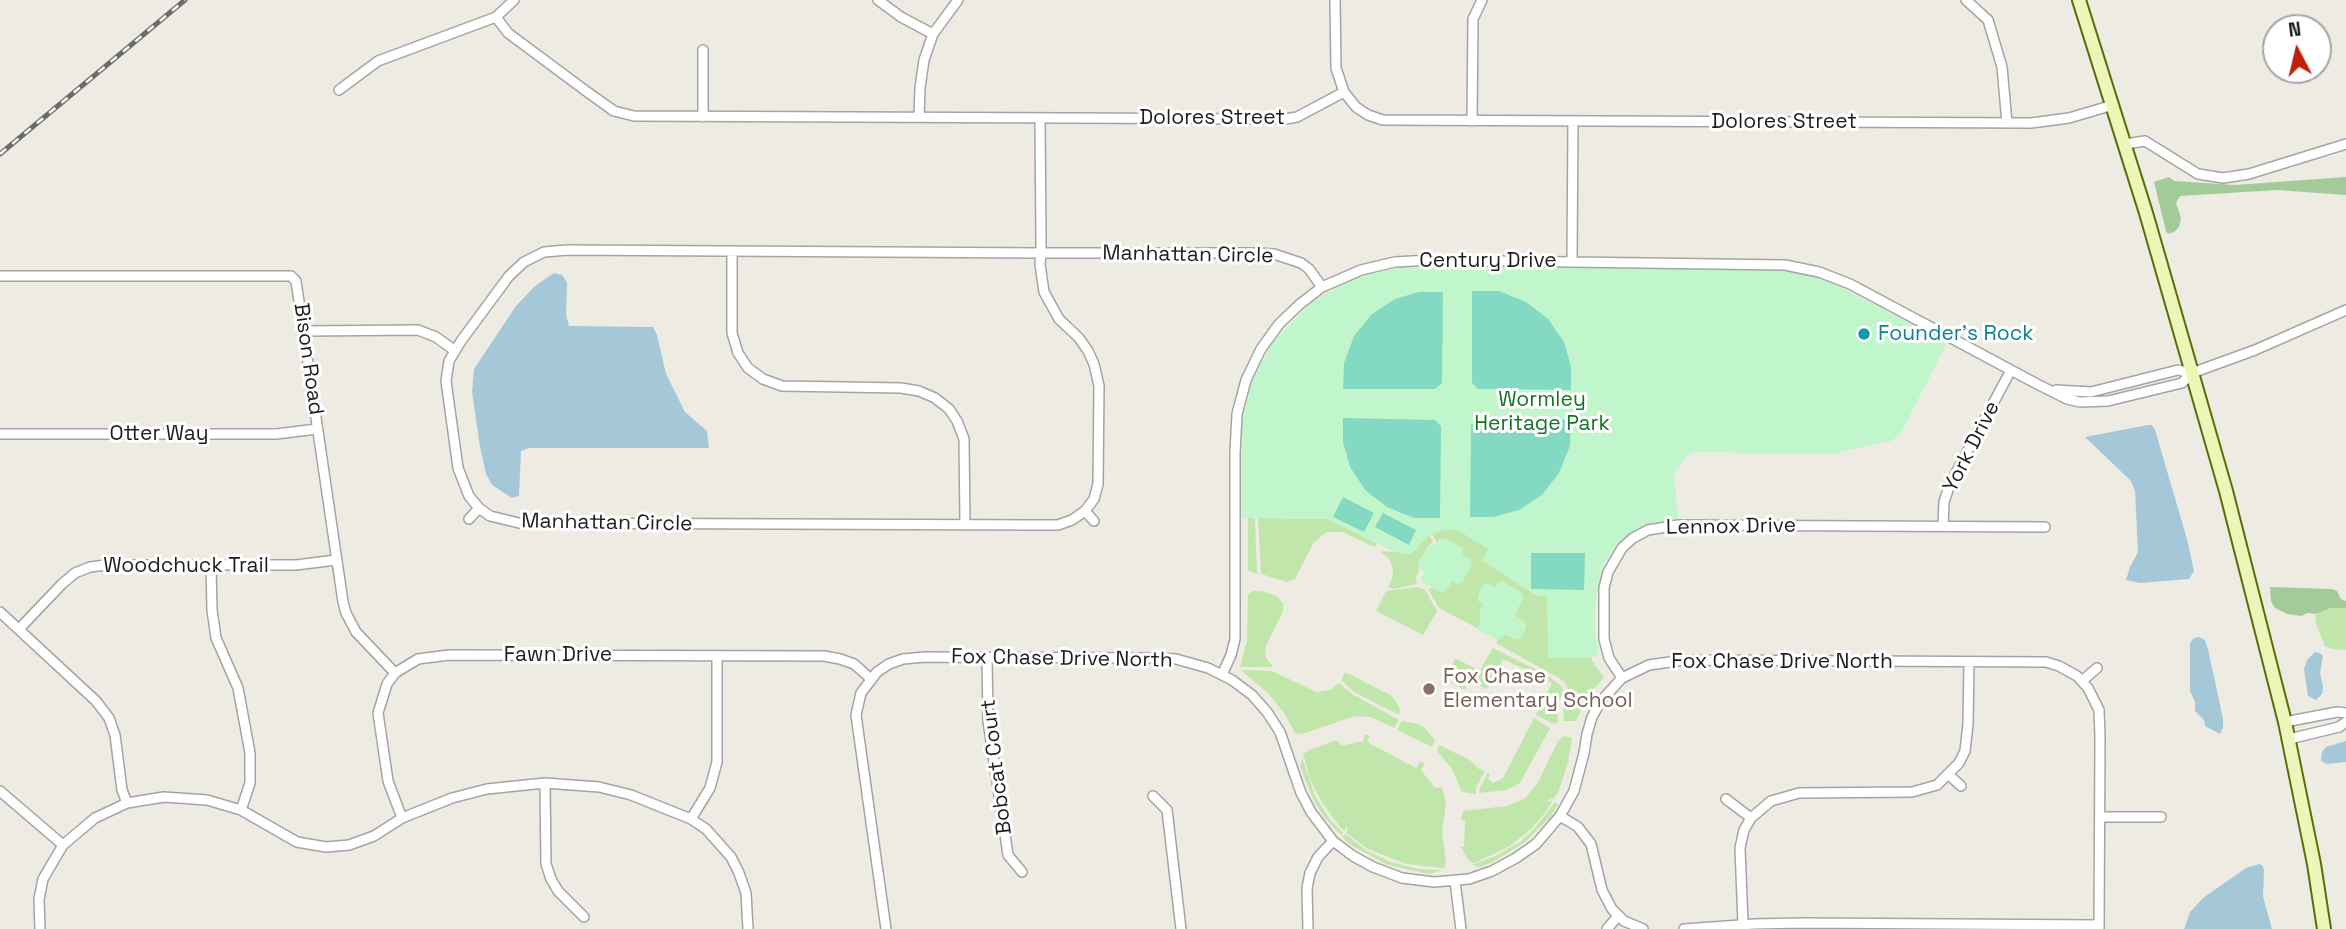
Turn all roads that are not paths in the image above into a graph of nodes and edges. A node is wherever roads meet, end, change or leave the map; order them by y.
1 (514, 0) edge
2 (878, 0) edge
3 (958, 0) edge
4 (1335, 0) edge
5 (1482, 0) edge
6 (1966, 0) edge
7 (2079, 0) edge
8 (496, 17) junction
9 (933, 34) junction
10 (703, 50) dead end
11 (339, 90) dead end
12 (1344, 92) junction
13 (2113, 105) junction
14 (703, 117) junction
15 (919, 117) junction
16 (1040, 118) junction
17 (1472, 121) junction
18 (1573, 121) junction
19 (2007, 123) junction
20 (2125, 144) junction
21 (2346, 144) edge
22 (732, 251) junction
23 (1041, 253) junction
24 (1572, 261) junction
25 (0, 275) edge
26 (1322, 287) junction
27 (2346, 310) edge
28 (305, 331) junction
29 (454, 350) junction
30 (2011, 370) junction
31 (2192, 373) junction
32 (317, 429) junction
33 (0, 433) edge
34 (479, 508) junction
35 (1085, 511) junction
36 (469, 519) dead end
37 (1094, 521) dead end
38 (965, 525) junction
39 (1943, 526) junction
40 (2045, 527) dead end
41 (336, 560) junction
42 (211, 565) junction
43 (0, 612) edge
44 (19, 629) junction
45 (717, 656) junction
46 (987, 657) junction
47 (1969, 662) junction
48 (2097, 668) dead end
49 (395, 673) junction
50 (1222, 675) junction
51 (1622, 678) junction
52 (871, 679) junction
53 (2082, 681) junction
54 (2346, 713) edge
55 (2285, 722) junction
56 (2346, 722) edge
57 (2289, 738) junction
58 (1949, 775) junction
59 (545, 783) junction
60 (1961, 786) dead end
61 (0, 791) edge
62 (1153, 796) dead end
63 (1726, 799) dead end
64 (127, 803) junction
65 (241, 810) junction
66 (1560, 816) junction
67 (2100, 817) junction
68 (2161, 817) dead end
69 (402, 818) junction
70 (1751, 818) junction
71 (691, 819) junction
72 (1333, 841) junction
73 (62, 845) junction
74 (1022, 872) dead end
75 (1455, 881) junction
76 (1618, 916) junction
77 (584, 917) dead end
78 (1743, 924) junction
79 (2099, 927) edge
80 (40, 929) edge
81 (748, 929) edge
82 (886, 929) edge
83 (1181, 929) edge
84 (1308, 929) edge
85 (1461, 929) edge
86 (1607, 929) edge
87 (1643, 929) edge
88 (1684, 929) edge
89 (2324, 929) edge

1 - 8 street
2 - 9 street
3 - 9 street
4 - 12 street
5 - 17 street
6 - 19 street
7 - 13 main road
8 - 11 street
8 - 14 street, Dolores Street
9 - 15 street
10 - 14 street
12 - 16 street, Dolores Street
12 - 17 street, Dolores Street
13 - 19 street, Dolores Street
13 - 20 main road
14 - 15 street, Dolores Street
15 - 16 street, Dolores Street
16 - 23 street
17 - 18 street, Dolores Street
18 - 19 street, Dolores Street
18 - 24 street
20 - 21 street
20 - 31 main road
22 - 23 street, Manhattan Circle
22 - 29 street, Manhattan Circle
22 - 38 street
23 - 26 street, Manhattan Circle
23 - 35 street
24 - 26 street, Century Drive
24 - 30 street, Century Drive
25 - 28 street, Bison Road
26 - 50 street, Century Drive
27 - 31 street, Century Drive
28 - 29 street
28 - 32 street, Bison Road
29 - 34 street, Manhattan Circle
30 - 31 street, Century Drive
30 - 39 street, York Drive
31 - 55 main road
32 - 33 street, Otter Way
32 - 41 street, Bison Road
34 - 36 street
34 - 38 street, Manhattan Circle
35 - 37 street
35 - 38 street, Manhattan Circle
39 - 40 street, Lennox Drive
39 - 51 street, Lennox Drive
41 - 42 street, Woodchuck Trail
41 - 49 street, Bison Road
42 - 44 street, Woodchuck Trail
42 - 65 street
43 - 44 street
44 - 64 street
45 - 49 street, Fawn Drive
45 - 52 street, Fawn Drive
45 - 71 street
46 - 50 street, Fox Chase Drive North
46 - 52 street, Fox Chase Drive North
46 - 74 street, Bobcat Court
47 - 51 street, Fox Chase Drive North
47 - 53 street, Fox Chase Drive North
47 - 58 street
48 - 53 street
49 - 69 street
50 - 72 street, Fox Chase Drive North
51 - 66 street, Fox Chase Drive North
52 - 82 street
53 - 67 street
54 - 55 street
55 - 57 main road
56 - 57 street
57 - 89 main road
58 - 60 street
58 - 70 street
59 - 69 street
59 - 71 street
59 - 77 street
61 - 73 street
62 - 83 street
63 - 70 street
64 - 65 street
64 - 73 street
65 - 69 street
66 - 75 street, Fox Chase Drive North
66 - 76 street
67 - 68 street
67 - 79 street
70 - 78 street
71 - 81 street
72 - 75 street, Fox Chase Drive North
72 - 84 street
73 - 80 street
75 - 85 street
76 - 86 street
76 - 87 street
78 - 79 street
78 - 88 street

